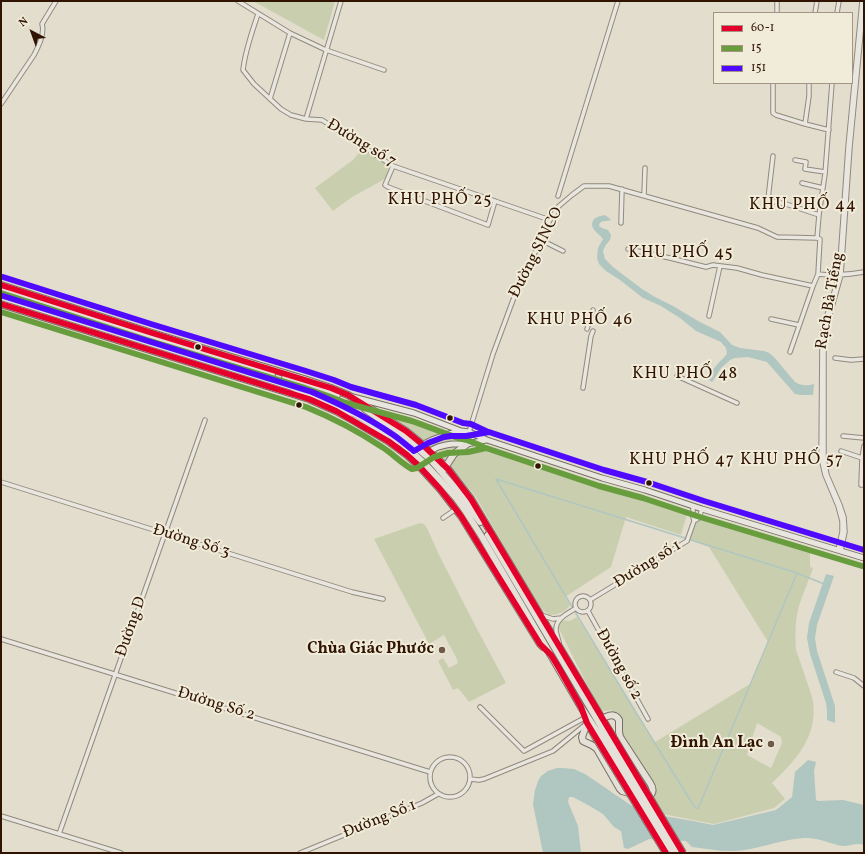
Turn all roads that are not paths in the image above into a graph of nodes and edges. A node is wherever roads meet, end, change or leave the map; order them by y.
1 (56, 1) edge
2 (238, 1) edge
3 (341, 1) edge
4 (618, 1) edge
5 (777, 1) edge
6 (817, 1) edge
7 (833, 1) edge
8 (839, 2) edge
9 (863, 2) edge
10 (777, 12) edge
11 (814, 12) edge
12 (838, 12) edge
13 (258, 14) junction
14 (290, 33) junction
15 (861, 43) edge
16 (326, 50) junction
17 (384, 70) dead end
18 (773, 84) edge
19 (809, 84) edge
20 (832, 84) edge
21 (270, 99) junction
22 (1, 104) edge
23 (306, 119) junction
24 (805, 124) junction
25 (829, 130) junction
26 (773, 156) dead end
27 (795, 160) dead end
28 (392, 166) junction
29 (645, 168) dead end
30 (825, 172) junction
31 (802, 184) dead end
32 (823, 188) junction
33 (622, 189) junction
34 (558, 196) dead end
35 (644, 196) junction
36 (495, 201) junction
37 (819, 215) junction
38 (550, 220) junction
39 (620, 223) dead end
40 (817, 238) junction
41 (541, 240) junction
42 (628, 249) dead end
43 (563, 250) dead end
44 (720, 266) junction
45 (864, 272) edge
46 (818, 274) junction
47 (840, 275) junction
48 (1, 286) edge
49 (813, 286) junction
50 (1, 291) edge
51 (1, 297) edge
52 (1, 304) edge
53 (593, 310) dead end
54 (709, 316) dead end
55 (771, 319) dead end
56 (799, 325) junction
57 (587, 329) dead end
58 (593, 331) dead end
59 (790, 352) dead end
60 (835, 358) dead end
61 (864, 359) edge
62 (677, 376) dead end
63 (583, 388) dead end
64 (340, 395) junction
65 (348, 395) junction
66 (737, 404) dead end
67 (205, 420) dead end
68 (460, 431) junction
69 (469, 432) junction
70 (843, 436) dead end
71 (864, 438) edge
72 (487, 440) junction
73 (467, 444) junction
74 (420, 446) junction
75 (864, 446) edge
76 (841, 451) dead end
77 (427, 453) junction
78 (410, 454) junction
79 (862, 458) junction
80 (416, 459) junction
81 (444, 470) junction
82 (1, 482) edge
83 (863, 485) edge
84 (694, 506) junction
85 (702, 509) junction
86 (456, 510) junction
87 (443, 518) dead end
88 (694, 521) junction
89 (165, 533) junction
90 (840, 550) junction
91 (864, 558) edge
92 (383, 599) dead end
93 (590, 600) junction
94 (576, 608) junction
95 (588, 611) junction
96 (540, 614) junction
97 (561, 618) junction
98 (1, 639) edge
99 (559, 645) junction
100 (551, 655) junction
101 (836, 672) dead end
102 (115, 674) junction
103 (864, 686) edge
104 (480, 707) dead end
105 (602, 719) junction
106 (648, 719) dead end
107 (588, 720) junction
108 (603, 735) junction
109 (430, 772) junction
110 (470, 780) junction
111 (438, 794) junction
112 (1, 816) edge
113 (59, 834) junction
114 (121, 853) edge
115 (300, 853) edge
116 (666, 853) edge
117 (671, 853) edge
118 (677, 853) edge
119 (683, 853) edge

1 - 22 street
2 - 13 street
3 - 16 street
4 - 34 street
5 - 10 street
6 - 11 street
7 - 8 street
8 - 12 street
9 - 15 street, Rạch Bà Tiếng
13 - 14 street
13 - 21 street
14 - 16 street
14 - 21 street
15 - 47 street, Rạch Bà Tiếng
16 - 17 street
16 - 23 street
18 - 24 street
19 - 24 street
20 - 25 street
21 - 23 street, Đường số 7
23 - 28 street, Đường số 7
24 - 25 street
25 - 30 street
26 - 37 street
27 - 30 street
28 - 36 street, Đường số 7
28 - 36 street
29 - 35 street
30 - 32 street
31 - 32 street
32 - 37 street
33 - 35 street, Đường SINCO
33 - 38 street, Đường SINCO
33 - 39 street
35 - 40 street, Đường SINCO
36 - 38 street, Đường số 7
37 - 40 street
38 - 41 street, Đường SINCO
40 - 46 street
41 - 43 street
41 - 69 street, Đường SINCO
42 - 44 street
44 - 49 street
44 - 54 street
45 - 47 street
46 - 47 street
46 - 49 street
47 - 90 street, Rạch Bà Tiếng
48 - 65 highway
49 - 56 street
50 - 64 highway
51 - 78 highway
52 - 78 highway
53 - 57 street
55 - 56 street
56 - 59 street
58 - 63 street
60 - 61 street
62 - 66 street
64 - 65 highway
64 - 74 highway
65 - 68 main road
65 - 74 highway
67 - 89 street, Đường D
68 - 69 main road
68 - 74 main road
69 - 72 main road
69 - 73 street, Đường SINCO
70 - 71 street
72 - 73 main road
72 - 84 main road
73 - 77 main road
73 - 81 highway
74 - 77 highway
74 - 78 main road
75 - 79 street
76 - 79 street
77 - 80 main road
77 - 81 highway
78 - 80 highway
79 - 83 street
80 - 86 highway
80 - 100 highway
81 - 96 highway
81 - 108 highway
82 - 89 street, Đường Số 3
84 - 85 main road
84 - 88 street, Đường số 1
85 - 88 street, Đường số 1
85 - 90 main road
86 - 87 street
86 - 100 highway
88 - 93 street, Đường số 1
89 - 92 street, Đường Số 3
89 - 102 street, Đường D
90 - 91 main road
93 - 94 street
93 - 95 street
94 - 95 street
94 - 97 street
95 - 106 street, Đường số 2
96 - 97 street
96 - 99 highway
97 - 99 street
98 - 102 street, Đường Số 2
99 - 105 highway
100 - 107 highway
101 - 103 street
102 - 109 street, Đường Số 2
102 - 113 street, Đường D
104 - 107 street
105 - 107 highway
105 - 108 highway
107 - 108 highway
107 - 110 street
108 - 116 highway, bridge
108 - 117 highway, bridge
108 - 118 highway, bridge
108 - 119 highway, bridge
109 - 110 street
109 - 111 street
110 - 111 street
111 - 115 street, Đường Số 1
112 - 113 street
113 - 114 street

